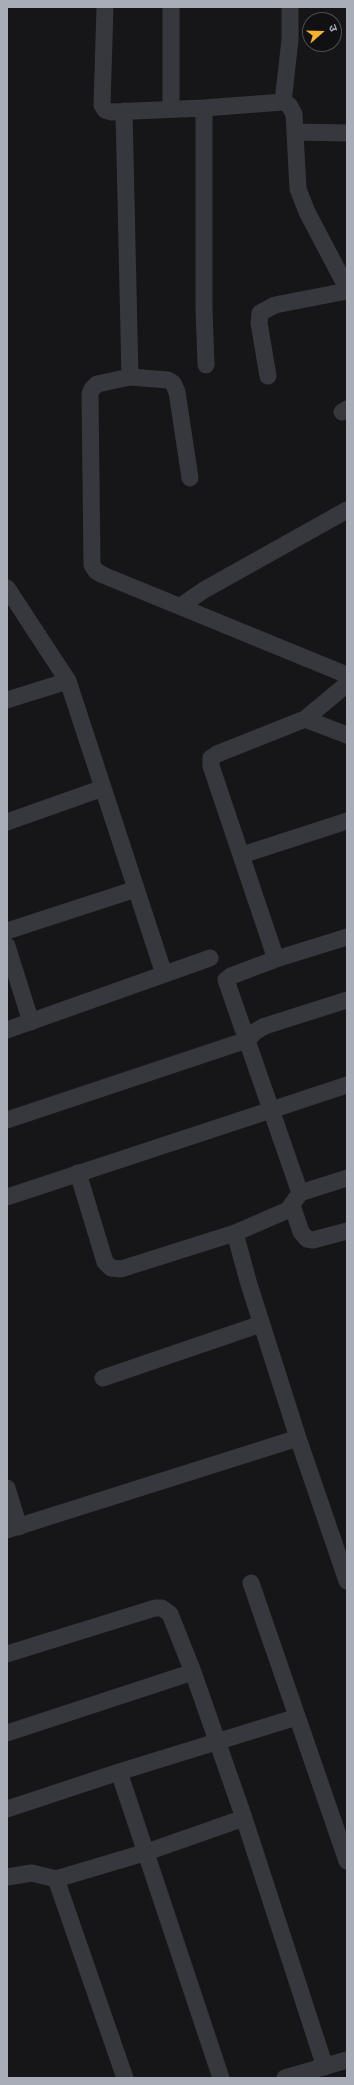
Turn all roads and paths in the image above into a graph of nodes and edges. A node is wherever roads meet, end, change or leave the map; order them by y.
1 (105, 7) edge
2 (171, 7) edge
3 (290, 7) edge
4 (283, 102) junction
5 (204, 108) junction
6 (171, 109) junction
7 (124, 111) junction
8 (296, 132) junction
9 (347, 133) edge
10 (347, 290) edge
11 (206, 365) dead end
12 (268, 376) dead end
13 (130, 377) junction
14 (190, 478) dead end
15 (347, 510) edge
16 (7, 588) edge
17 (181, 606) junction
18 (347, 675) edge
19 (68, 681) junction
20 (347, 684) edge
21 (7, 700) edge
22 (305, 719) junction
23 (347, 735) edge
24 (104, 788) junction
25 (347, 821) edge
26 (7, 822) edge
27 (242, 855) junction
28 (136, 889) junction
29 (7, 931) edge
30 (347, 936) edge
31 (7, 946) edge
32 (210, 958) dead end
33 (276, 959) junction
34 (164, 974) junction
35 (347, 1000) edge
36 (31, 1022) junction
37 (7, 1030) edge
38 (247, 1040) junction
39 (347, 1085) edge
40 (272, 1110) junction
41 (7, 1120) edge
42 (78, 1173) junction
43 (347, 1178) edge
44 (7, 1197) edge
45 (296, 1199) junction
46 (347, 1231) edge
47 (235, 1233) junction
48 (261, 1324) junction
49 (104, 1378) dead end
50 (298, 1438) junction
51 (7, 1488) edge
52 (13, 1529) edge
53 (347, 1580) edge
54 (251, 1583) dead end
55 (7, 1654) edge
56 (193, 1672) junction
57 (297, 1717) junction
58 (7, 1733) edge
59 (218, 1742) junction
60 (119, 1772) junction
61 (7, 1809) edge
62 (244, 1818) junction
63 (147, 1852) junction
64 (347, 1861) edge
65 (7, 1877) edge
66 (56, 1879) junction
67 (347, 2060) edge
68 (325, 2066) junction
69 (125, 2078) edge
70 (221, 2078) edge
71 (285, 2078) edge

1 - 7 street
2 - 6 street
3 - 4 street
4 - 5 street
4 - 8 street
5 - 6 street
5 - 11 street
6 - 7 street
7 - 13 street
8 - 9 street
8 - 10 street
10 - 12 street
13 - 14 street
13 - 17 street
15 - 17 street
16 - 19 street
17 - 18 street
19 - 21 street
19 - 24 street
20 - 22 street
22 - 23 street
22 - 27 street
24 - 26 street
24 - 28 street
25 - 27 street
27 - 33 street
28 - 29 street
28 - 34 street
30 - 33 street
31 - 36 street
32 - 34 street
33 - 38 street
34 - 36 street
35 - 38 street
36 - 37 street
38 - 40 street
38 - 41 street
39 - 40 street
40 - 42 street
40 - 45 street
42 - 44 street
42 - 47 street
43 - 45 street
45 - 46 street
45 - 47 street
47 - 48 street
48 - 49 street
48 - 50 street
50 - 52 street
50 - 53 street
51 - 52 street
54 - 57 street
55 - 56 street
56 - 58 street
56 - 59 street
57 - 59 street
57 - 64 street
59 - 60 street
59 - 62 street
60 - 61 street
60 - 63 street
62 - 63 street
62 - 68 street
63 - 66 street
63 - 70 street
65 - 66 street
66 - 69 street
67 - 68 street
68 - 71 street

